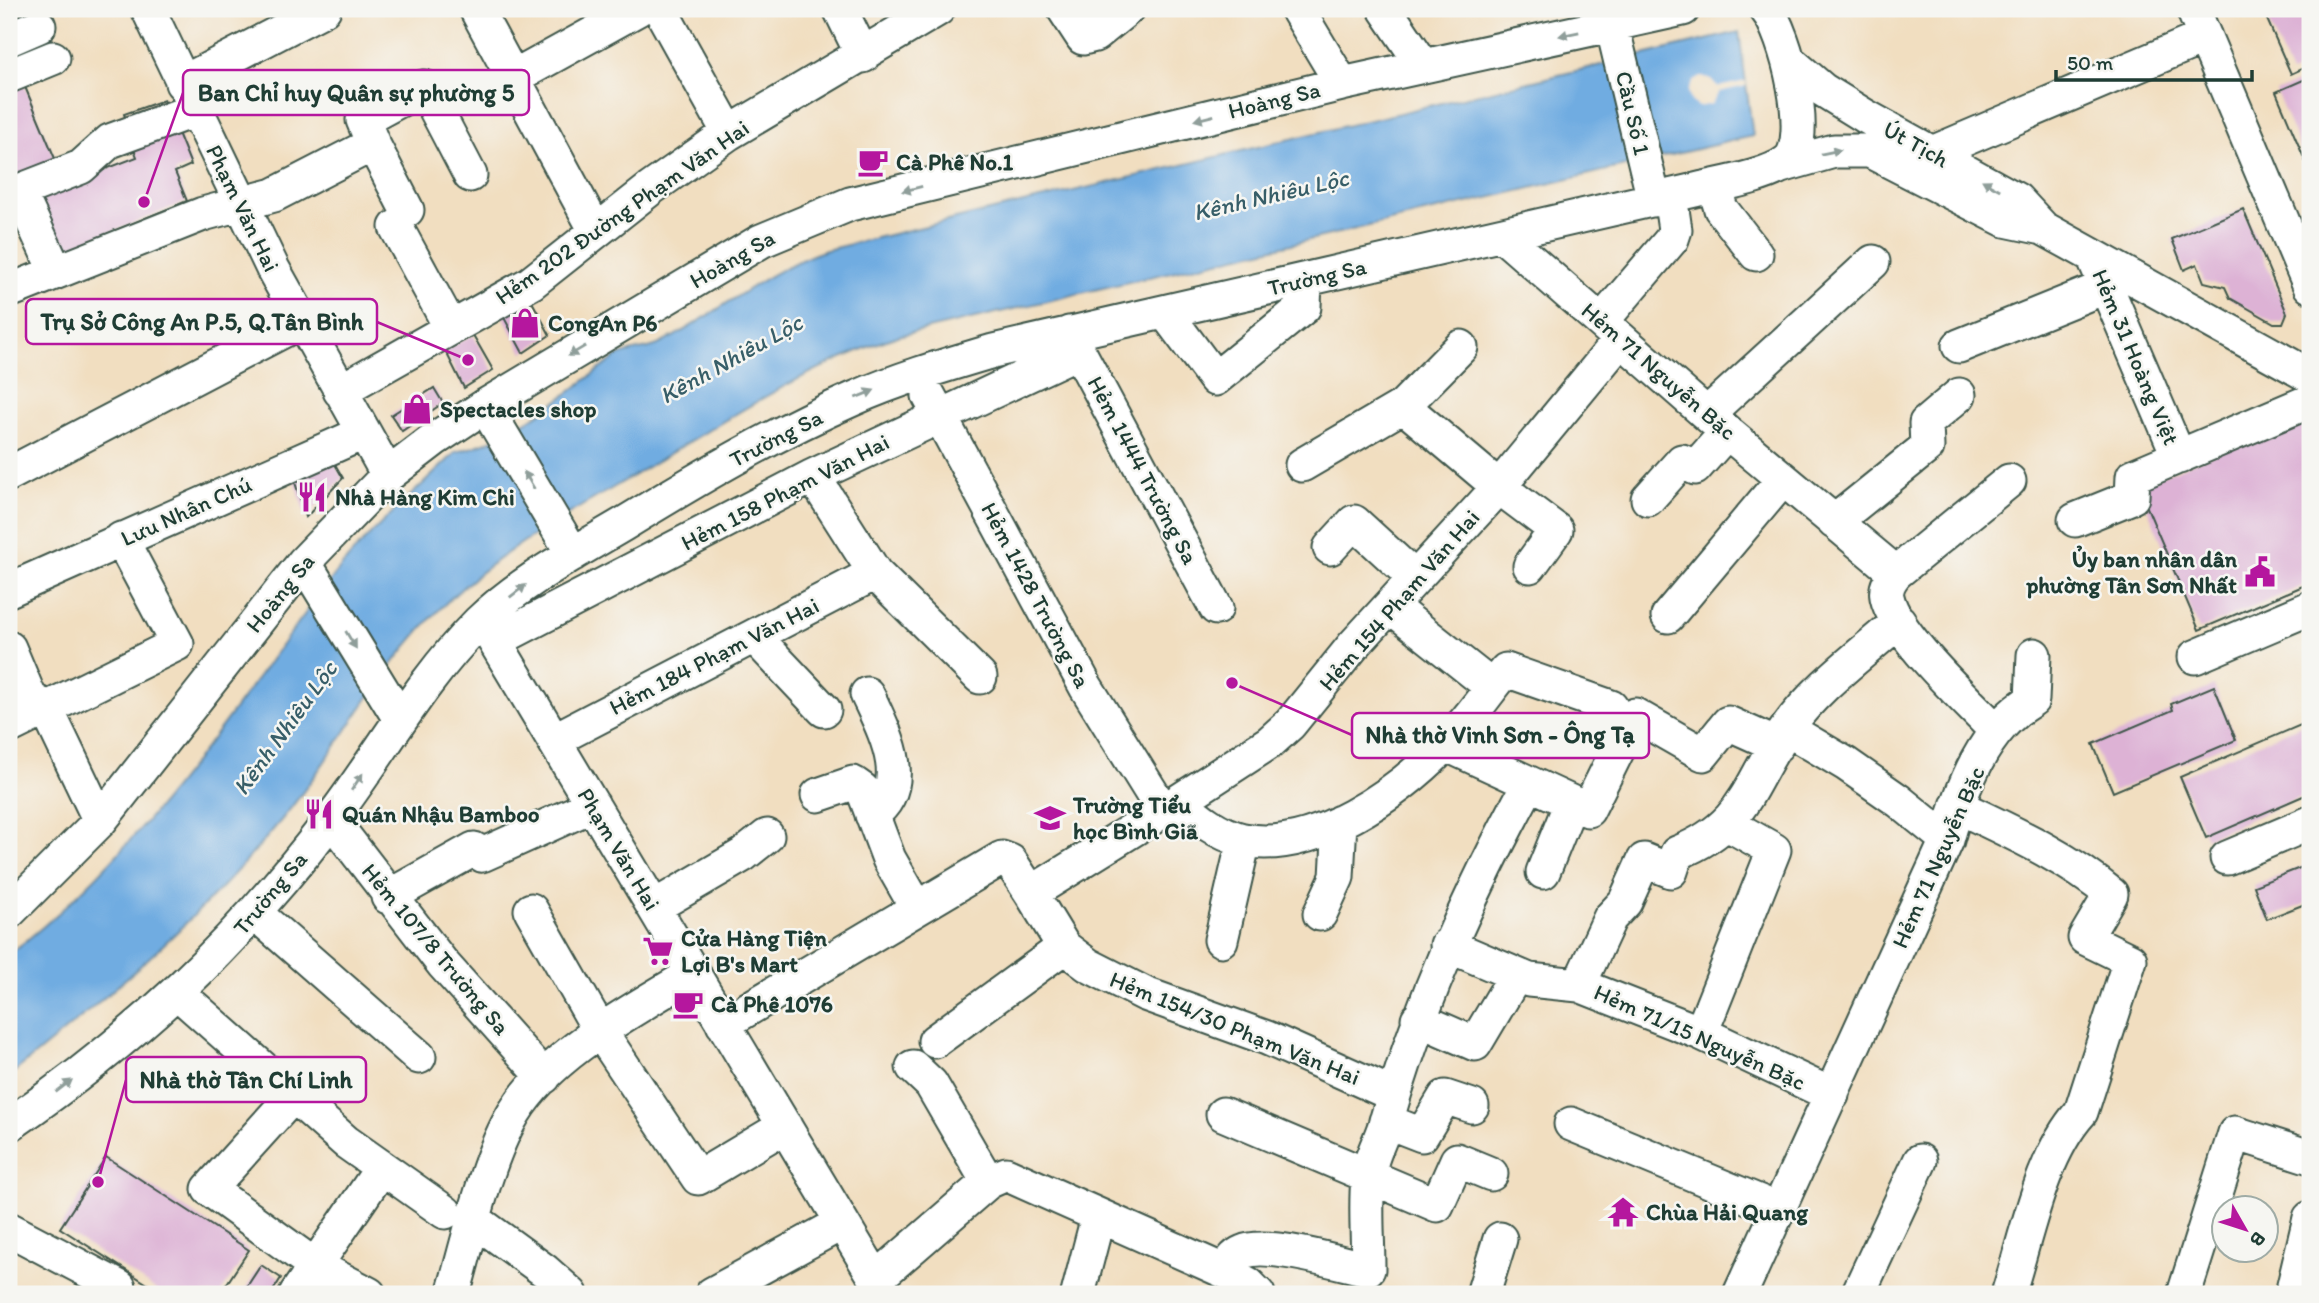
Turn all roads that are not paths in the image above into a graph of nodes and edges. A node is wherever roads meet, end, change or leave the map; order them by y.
1 (148, 9) edge
2 (324, 9) edge
3 (476, 9) edge
4 (638, 9) edge
5 (660, 9) edge
6 (840, 9) edge
7 (938, 9) edge
8 (1064, 9) edge
9 (1127, 9) edge
10 (1297, 9) edge
11 (1385, 9) edge
12 (1684, 9) edge
13 (1766, 9) edge
14 (1787, 9) edge
15 (596, 19) edge
16 (2199, 23) edge
17 (39, 26) dead end
18 (1614, 36) junction
19 (9, 39) edge
20 (1786, 53) junction
21 (863, 56) junction
22 (53, 58) dead end
23 (1423, 65) junction
24 (9, 76) edge
25 (513, 78) junction
26 (1342, 84) junction
27 (189, 96) junction
28 (729, 133) junction
29 (373, 144) junction
30 (1932, 153) junction
31 (1882, 155) joint
32 (1781, 166) junction
33 (470, 175) dead end
34 (1714, 186) junction
35 (1657, 192) junction
36 (14, 194) edge
37 (242, 206) junction
38 (2043, 228) junction
39 (596, 231) junction
40 (1502, 235) junction
41 (1756, 254) dead end
42 (2093, 257) junction
43 (1873, 262) dead end
44 (56, 272) junction
45 (1306, 280) junction
46 (2310, 286) edge
47 (2105, 287) junction
48 (9, 291) edge
49 (1165, 312) junction
50 (302, 321) junction
51 (451, 328) junction
52 (1611, 330) junction
53 (1074, 342) junction
54 (1959, 346) dead end
55 (1461, 347) dead end
56 (917, 374) junction
57 (2310, 376) edge
58 (340, 391) junction
59 (1959, 395) dead end
60 (2310, 401) edge
61 (1403, 406) junction
62 (490, 414) junction
63 (940, 414) junction
64 (1717, 423) junction
65 (363, 433) junction
66 (2179, 457) junction
67 (1302, 465) dead end
68 (9, 474) edge
69 (388, 475) junction
70 (813, 476) junction
71 (1783, 479) junction
72 (2009, 481) dead end
73 (1499, 487) junction
74 (1648, 499) dead end
75 (2075, 520) dead end
76 (1834, 522) junction
77 (121, 539) junction
78 (568, 545) junction
79 (1330, 548) dead end
80 (1530, 566) dead end
81 (310, 571) junction
82 (875, 573) junction
83 (1896, 573) junction
84 (1415, 578) junction
85 (9, 590) edge
86 (1390, 606) junction
87 (1216, 607) dead end
88 (2310, 608) edge
89 (1668, 616) dead end
90 (1899, 621) junction
91 (489, 630) junction
92 (754, 636) junction
93 (9, 648) edge
94 (2034, 655) dead end
95 (2195, 657) dead end
96 (980, 677) dead end
97 (1492, 687) junction
98 (867, 694) dead end
99 (1611, 707) dead end
100 (46, 708) junction
101 (393, 709) junction
102 (824, 710) dead end
103 (9, 727) edge
104 (1996, 731) junction
105 (1782, 737) junction
106 (554, 740) junction
107 (1446, 744) junction
108 (1529, 784) junction
109 (818, 795) dead end
110 (1571, 803) junction
111 (593, 805) junction
112 (1171, 806) junction
113 (1956, 806) junction
114 (872, 815) junction
115 (331, 819) junction
116 (100, 821) junction
117 (1339, 822) junction
118 (2310, 823) edge
119 (1727, 824) junction
120 (767, 836) dead end
121 (1244, 840) junction
122 (1947, 840) junction
123 (2227, 858) dead end
124 (1543, 872) dead end
125 (1031, 893) junction
126 (388, 897) junction
127 (654, 907) junction
128 (917, 908) junction
129 (531, 910) dead end
130 (9, 912) edge
131 (255, 913) junction
132 (1320, 915) dead end
133 (1221, 940) dead end
134 (1447, 945) junction
135 (1064, 947) junction
136 (694, 973) junction
137 (1516, 975) junction
138 (1579, 985) junction
139 (178, 993) junction
140 (1418, 1019) junction
141 (723, 1024) junction
142 (600, 1031) junction
143 (1702, 1033) junction
144 (935, 1041) dead end
145 (419, 1057) dead end
146 (913, 1067) dead end
147 (544, 1077) junction
148 (1832, 1095) junction
149 (292, 1097) junction
150 (1472, 1106) dead end
151 (1389, 1107) junction
152 (1223, 1114) dead end
153 (1571, 1124) dead end
154 (9, 1125) edge
155 (785, 1126) junction
156 (2310, 1157) edge
157 (1920, 1161) dead end
158 (381, 1169) junction
159 (1491, 1174) dead end
160 (1367, 1175) junction
161 (988, 1182) junction
162 (1777, 1209) junction
163 (460, 1216) junction
164 (1098, 1217) junction
165 (2310, 1218) edge
166 (842, 1223) junction
167 (9, 1229) edge
168 (1500, 1240) dead end
169 (314, 1265) junction
170 (1226, 1272) junction
171 (1371, 1281) edge
172 (880, 1287) edge
173 (2009, 1291) dead end
174 (114, 1294) edge
175 (296, 1294) edge
176 (369, 1294) edge
177 (453, 1294) edge
178 (571, 1294) edge
179 (712, 1294) edge
180 (1078, 1294) edge
181 (1258, 1294) edge
182 (1483, 1294) edge
183 (1740, 1294) edge
184 (1858, 1294) edge
185 (2184, 1294) edge
186 (2292, 1294) edge

1 - 27 street, Phạm Văn Hai
2 - 27 street
3 - 25 street
4 - 15 street
5 - 28 street
6 - 21 street
7 - 21 street, Hẻm 202 Đường Phạm Văn Hai
8 - 9 street
10 - 26 street
11 - 23 street
12 - 18 street, Hoàng Sa
13 - 20 street
14 - 20 street
15 - 25 street
16 - 30 street
16 - 46 street
17 - 19 street
18 -> 23 street, Hoàng Sa
18 - 35 street, Cầu Số 1
20 - 30 street, Út Tịch
20 - 32 street
21 - 28 street, Hẻm 202 Đường Phạm Văn Hai
22 - 24 street
23 - 26 street, Hoàng Sa
25 - 39 street
26 -> 62 street, Hoàng Sa
27 - 36 street
27 - 37 street, Phạm Văn Hai
28 - 39 street, Hẻm 202 Đường Phạm Văn Hai
29 - 33 street
29 - 37 street
29 - 51 street
38 -> 30 street, Út Tịch
32 -> 31 street, Trường Sa
31 - 38 street, Út Tịch
32 - 34 street, Trường Sa
34 - 35 street, Trường Sa
34 - 41 street
35 - 40 street, Trường Sa
35 - 52 street, Cầu Số 1
36 - 44 street
37 - 44 street
37 - 50 street, Phạm Văn Hai
38 - 42 street, Út Tịch
39 - 51 street, Hẻm 202 Đường Phạm Văn Hai
40 - 45 street, Trường Sa
40 - 52 street, Hẻm 71 Nguyễn Bặc
42 - 47 street, Hẻm 31 Hoàng Việt
42 - 57 street, Út Tịch
43 - 64 street
44 - 48 street
45 - 49 street, Trường Sa
45 - 49 street
47 - 54 street
47 - 66 street, Hẻm 31 Hoàng Việt
49 - 53 street, Trường Sa
50 - 58 street, Phạm Văn Hai
50 - 68 street
51 - 58 street, Hẻm 202 Đường Phạm Văn Hai
52 - 64 street, Hẻm 71 Nguyễn Bặc
52 - 73 street, Hẻm 154 Phạm Văn Hai
53 - 56 street, Trường Sa
53 - 63 street, Hẻm 158 Phạm Văn Hai
53 - 87 street, Hẻm 1444 Trường Sa
55 - 61 street
56 - 63 street, Hẻm 1428 Trường Sa
78 -> 56 street, Trường Sa
58 - 65 street, Phạm Văn Hai
59 - 76 street
60 - 66 street, Hẻm 31 Hoàng Việt
61 - 67 street
61 - 73 street
62 - 69 street, Hoàng Sa
78 -> 62 street
63 - 70 street, Hẻm 158 Phạm Văn Hai
63 - 112 street, Hẻm 1428 Trường Sa
64 - 71 street, Hẻm 71 Nguyễn Bặc
64 - 74 street
65 - 69 street, Phạm Văn Hai
65 - 77 street, Lưu Nhân Chú
66 - 75 street, Hẻm 31 Hoàng Việt
69 - 81 street, Hoàng Sa
70 - 82 street
70 - 91 street, Hẻm 158 Phạm Văn Hai
71 - 76 street, Hẻm 71 Nguyễn Bặc
71 - 89 street
72 - 83 street
73 - 80 street
73 - 84 street, Hẻm 154 Phạm Văn Hai
76 - 83 street, Hẻm 71 Nguyễn Bặc
77 - 85 street, Lưu Nhân Chú
77 - 100 street
91 -> 78 street, Trường Sa
79 - 84 street
81 -> 101 street
81 - 116 street, Hoàng Sa
82 - 92 street, Hẻm 184 Phạm Văn Hai
82 - 96 street
83 - 90 street
84 - 86 street, Hẻm 154 Phạm Văn Hai
86 - 97 street
86 - 112 street, Hẻm 154 Phạm Văn Hai
88 - 95 street
90 - 104 street
90 - 105 street
91 - 101 street, Trường Sa
91 - 106 street, Phạm Văn Hai
92 - 102 street
92 - 106 street, Hẻm 184 Phạm Văn Hai
93 - 100 street
94 - 104 street, Hẻm 71 Nguyễn Bặc
97 - 99 street
97 - 107 street
98 - 114 street
100 - 103 street
100 - 116 street
115 -> 101 street, Trường Sa
104 - 113 street, Hẻm 71 Nguyễn Bặc
105 - 110 street
105 - 119 street
105 - 122 street
106 - 111 street, Phạm Văn Hai
107 - 108 street
107 - 117 street
108 - 110 street
108 - 134 street
109 - 114 street
110 - 124 street
111 - 126 street
111 - 127 street, Phạm Văn Hai
112 - 121 street
112 - 125 street, Hẻm 154 Phạm Văn Hai
113 - 122 street, Hẻm 71 Nguyễn Bặc
113 - 173 street
114 - 128 street
115 - 126 street, Hẻm 107/8 Trường Sa
115 - 131 street, Trường Sa
116 - 130 street, Hoàng Sa
117 - 121 street
117 - 132 street
118 - 123 street
119 - 138 street
119 - 143 street
120 - 127 street
121 - 133 street
122 - 148 street, Hẻm 71 Nguyễn Bặc
125 - 128 street
125 - 135 street, Hẻm 154/30 Phạm Văn Hai
126 - 147 street, Hẻm 107/8 Trường Sa
127 - 136 street, Phạm Văn Hai
128 - 141 street
129 - 142 street
131 - 139 street, Trường Sa
131 - 145 street
134 - 137 street, Hẻm 71/15 Nguyễn Bặc
134 - 140 street
135 - 144 street
135 - 151 street, Hẻm 154/30 Phạm Văn Hai
136 - 141 street, Phạm Văn Hai
136 - 142 street
137 - 138 street, Hẻm 71/15 Nguyễn Bặc
137 - 140 street
138 - 143 street, Hẻm 71/15 Nguyễn Bặc
139 - 149 street
154 -> 139 street, Trường Sa
140 - 151 street
141 - 155 street, Phạm Văn Hai
142 - 147 street
142 - 155 street
143 - 148 street, Hẻm 71/15 Nguyễn Bặc
146 - 161 street
147 - 163 street
148 - 162 street, Hẻm 71 Nguyễn Bặc
149 - 158 street
149 - 169 street
150 - 151 street, Hẻm 154/30 Phạm Văn Hai
151 - 160 street
152 - 160 street
153 - 162 street
155 - 166 street, Phạm Văn Hai
156 - 185 street
157 - 184 street
158 - 163 street
158 - 169 street
159 - 160 street
160 - 171 street
161 - 164 street
161 - 172 street
162 - 183 street, Hẻm 71 Nguyễn Bặc
163 - 177 street
163 - 178 street
164 - 170 street
164 - 180 street
165 - 186 street
166 - 172 street, Phạm Văn Hai
166 - 179 street
167 - 174 street
168 - 182 street
169 - 175 street
169 - 176 street
170 - 171 street
170 - 181 street

